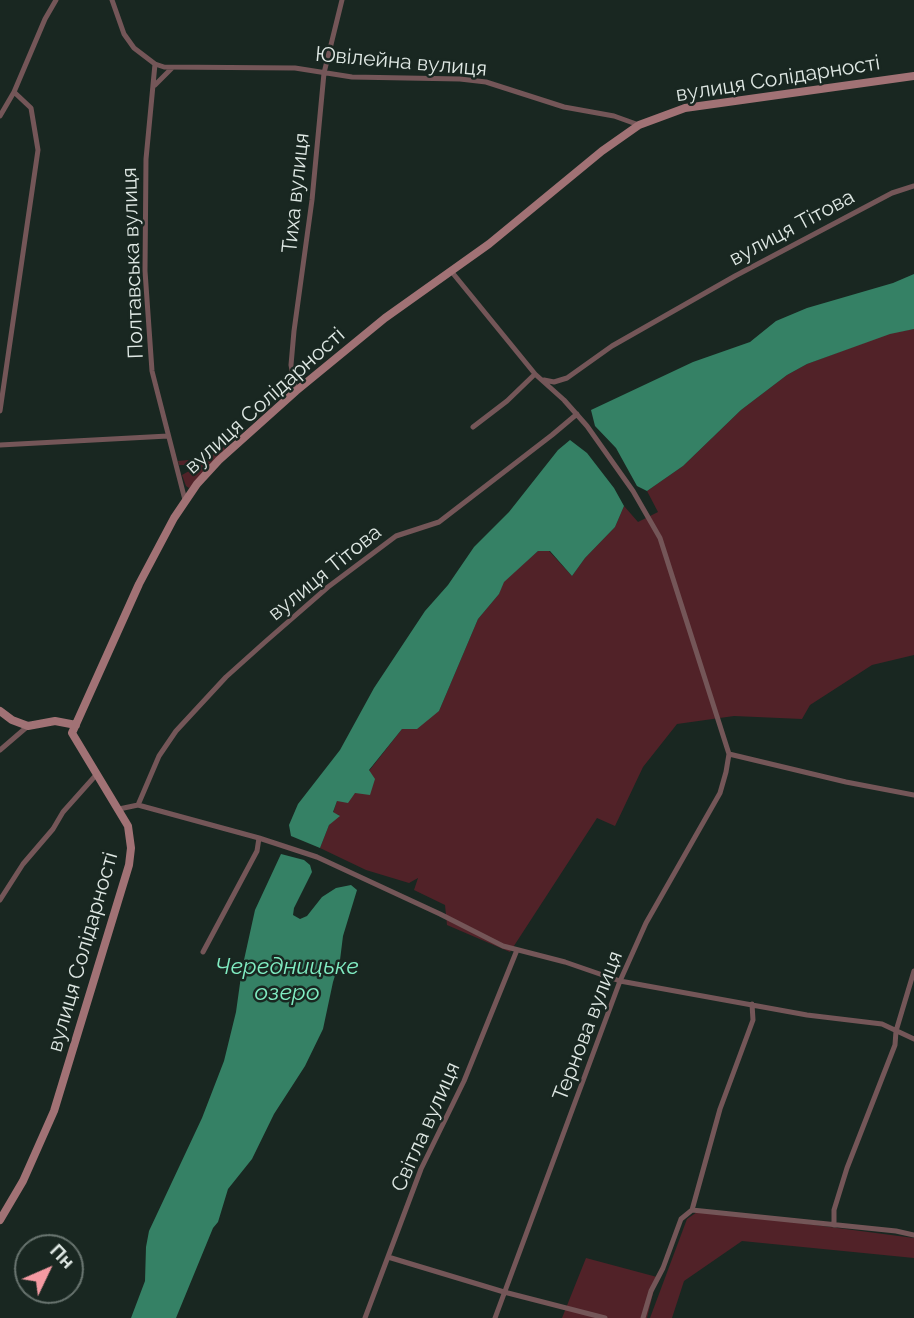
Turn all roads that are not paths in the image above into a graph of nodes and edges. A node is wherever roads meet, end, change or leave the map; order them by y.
1 (56, 0) edge
2 (112, 0) edge
3 (342, 0) edge
4 (155, 64) junction
5 (172, 68) junction
6 (324, 73) junction
7 (914, 76) edge
8 (153, 88) junction
9 (15, 92) junction
10 (0, 116) edge
11 (639, 125) junction
12 (914, 186) edge
13 (451, 271) junction
14 (535, 374) junction
15 (541, 379) junction
16 (296, 391) junction
17 (0, 411) edge
18 (576, 414) junction
19 (473, 427) dead end
20 (168, 436) junction
21 (0, 445) edge
22 (185, 500) junction
23 (0, 710) edge
24 (76, 725) junction
25 (28, 726) junction
26 (0, 750) edge
27 (729, 754) junction
28 (96, 775) junction
29 (914, 795) edge
30 (138, 805) junction
31 (119, 809) junction
32 (259, 838) junction
33 (0, 900) edge
34 (517, 950) junction
35 (203, 952) dead end
36 (914, 971) edge
37 (620, 981) junction
38 (752, 1004) junction
39 (896, 1031) junction
40 (914, 1039) edge
41 (692, 1210) junction
42 (0, 1220) edge
43 (834, 1225) junction
44 (914, 1235) edge
45 (388, 1257) junction
46 (504, 1292) junction
47 (365, 1318) edge
48 (495, 1318) edge
49 (605, 1318) edge
50 (643, 1318) edge

1 - 9 street
2 - 4 street
3 - 6 street, Тиха вулиця
4 - 5 street, Ювілейна вулиця
4 - 8 street, Полтавська вулиця
5 - 6 street, Ювілейна вулиця
5 - 8 street
6 - 11 street, Ювілейна вулиця
6 - 16 street, Тиха вулиця
7 - 11 main road, вулиця Солідарності
8 - 20 street, Полтавська вулиця
9 - 10 street
9 - 17 street
11 - 13 main road, вулиця Солідарності
12 - 15 street, вулиця Тітова
13 - 14 street
13 - 16 main road, вулиця Солідарності
14 - 15 street
14 - 19 street
15 - 18 street
16 - 22 main road, вулиця Солідарності
18 - 27 street
18 - 30 street, вулиця Тітова
20 - 21 street
20 - 22 street, Полтавська вулиця
22 - 24 main road, вулиця Солідарності
23 - 25 main road
24 - 25 main road
24 - 28 main road, вулиця Солідарності
25 - 26 street
27 - 29 street
27 - 37 street, Тернова вулиця
28 - 31 main road, вулиця Солідарності
28 - 33 street
30 - 31 street
30 - 32 street
31 - 42 main road, вулиця Солідарності
32 - 34 street
32 - 35 street
34 - 37 street
34 - 45 street, Світла вулиця
36 - 39 street
37 - 38 street
37 - 46 street, Тернова вулиця
38 - 39 street
38 - 41 street
39 - 40 street
39 - 43 street
41 - 43 street
41 - 50 street
43 - 44 street
45 - 46 street
45 - 47 street, Світла вулиця
46 - 48 street, Тернова вулиця
46 - 49 street

